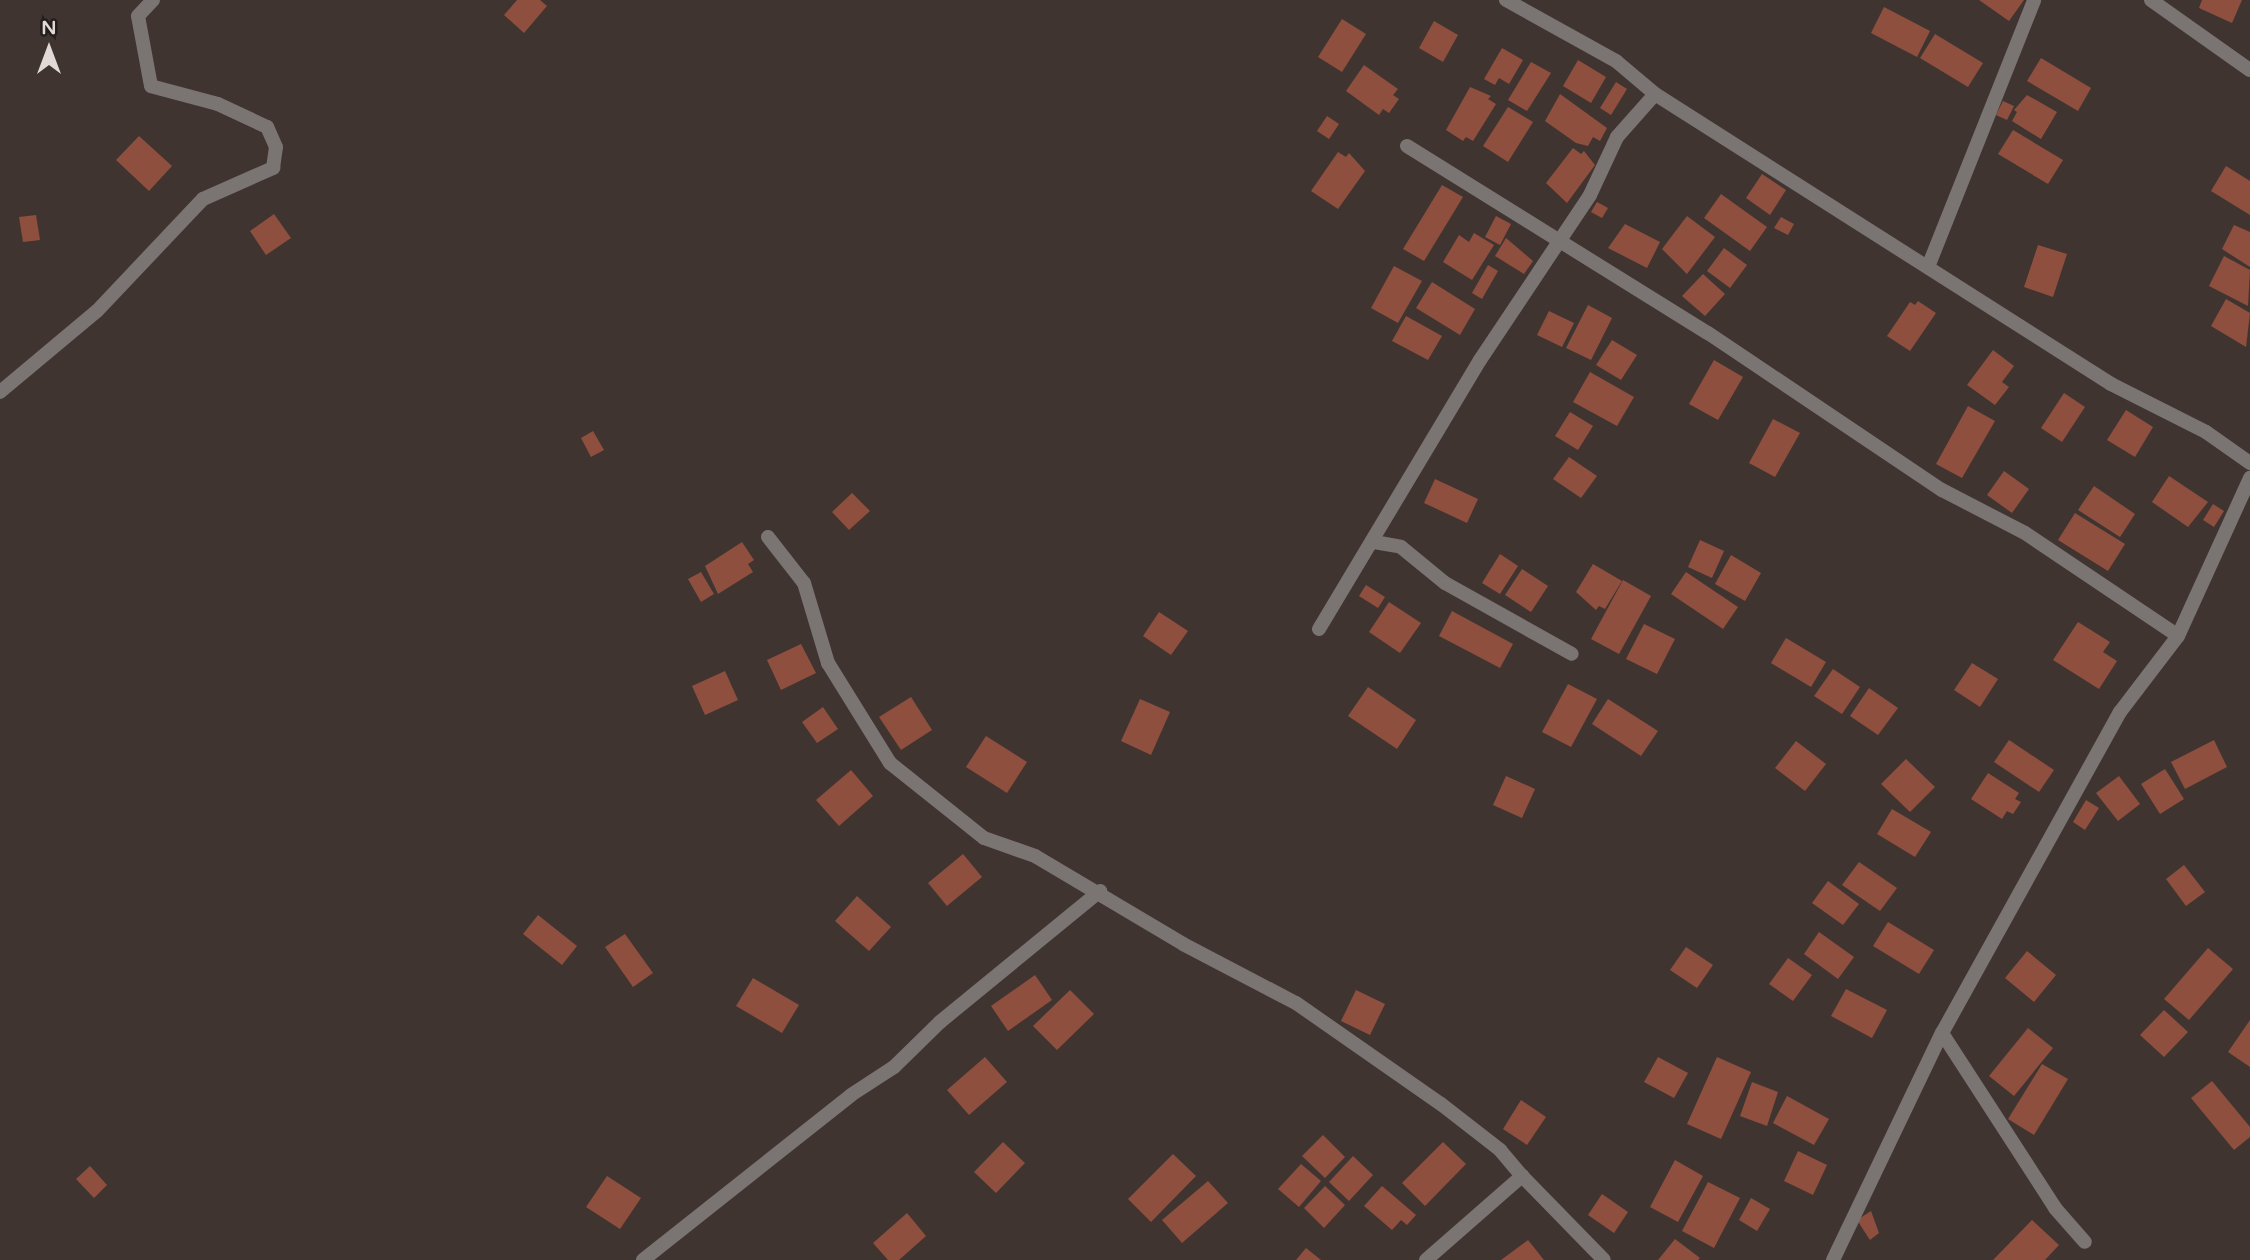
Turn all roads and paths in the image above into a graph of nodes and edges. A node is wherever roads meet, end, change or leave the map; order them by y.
1 (153, 0) edge
2 (1506, 0) edge
3 (2034, 0) edge
4 (2151, 0) edge
5 (2250, 70) edge
6 (1655, 94) junction
7 (1407, 146) dead end
8 (1560, 241) junction
9 (1928, 267) junction
10 (0, 392) edge
11 (2250, 463) edge
12 (2250, 478) edge
13 (768, 537) dead end
14 (1374, 542) junction
15 (1319, 629) dead end
16 (2178, 636) junction
17 (1572, 654) dead end
18 (1100, 891) junction
19 (1942, 1032) junction
20 (1522, 1176) junction
21 (2085, 1242) dead end
22 (643, 1260) edge
23 (1426, 1260) edge
24 (1604, 1260) edge
25 (1833, 1260) edge

1 - 10 street
2 - 6 street
3 - 9 street
4 - 5 street
6 - 8 street
6 - 9 street
7 - 8 street
8 - 14 street
8 - 16 street
9 - 11 street
12 - 16 street
13 - 18 street
14 - 15 street
14 - 17 street
16 - 19 street
18 - 20 street
18 - 22 street
19 - 21 street
19 - 25 street
20 - 23 street
20 - 24 street

